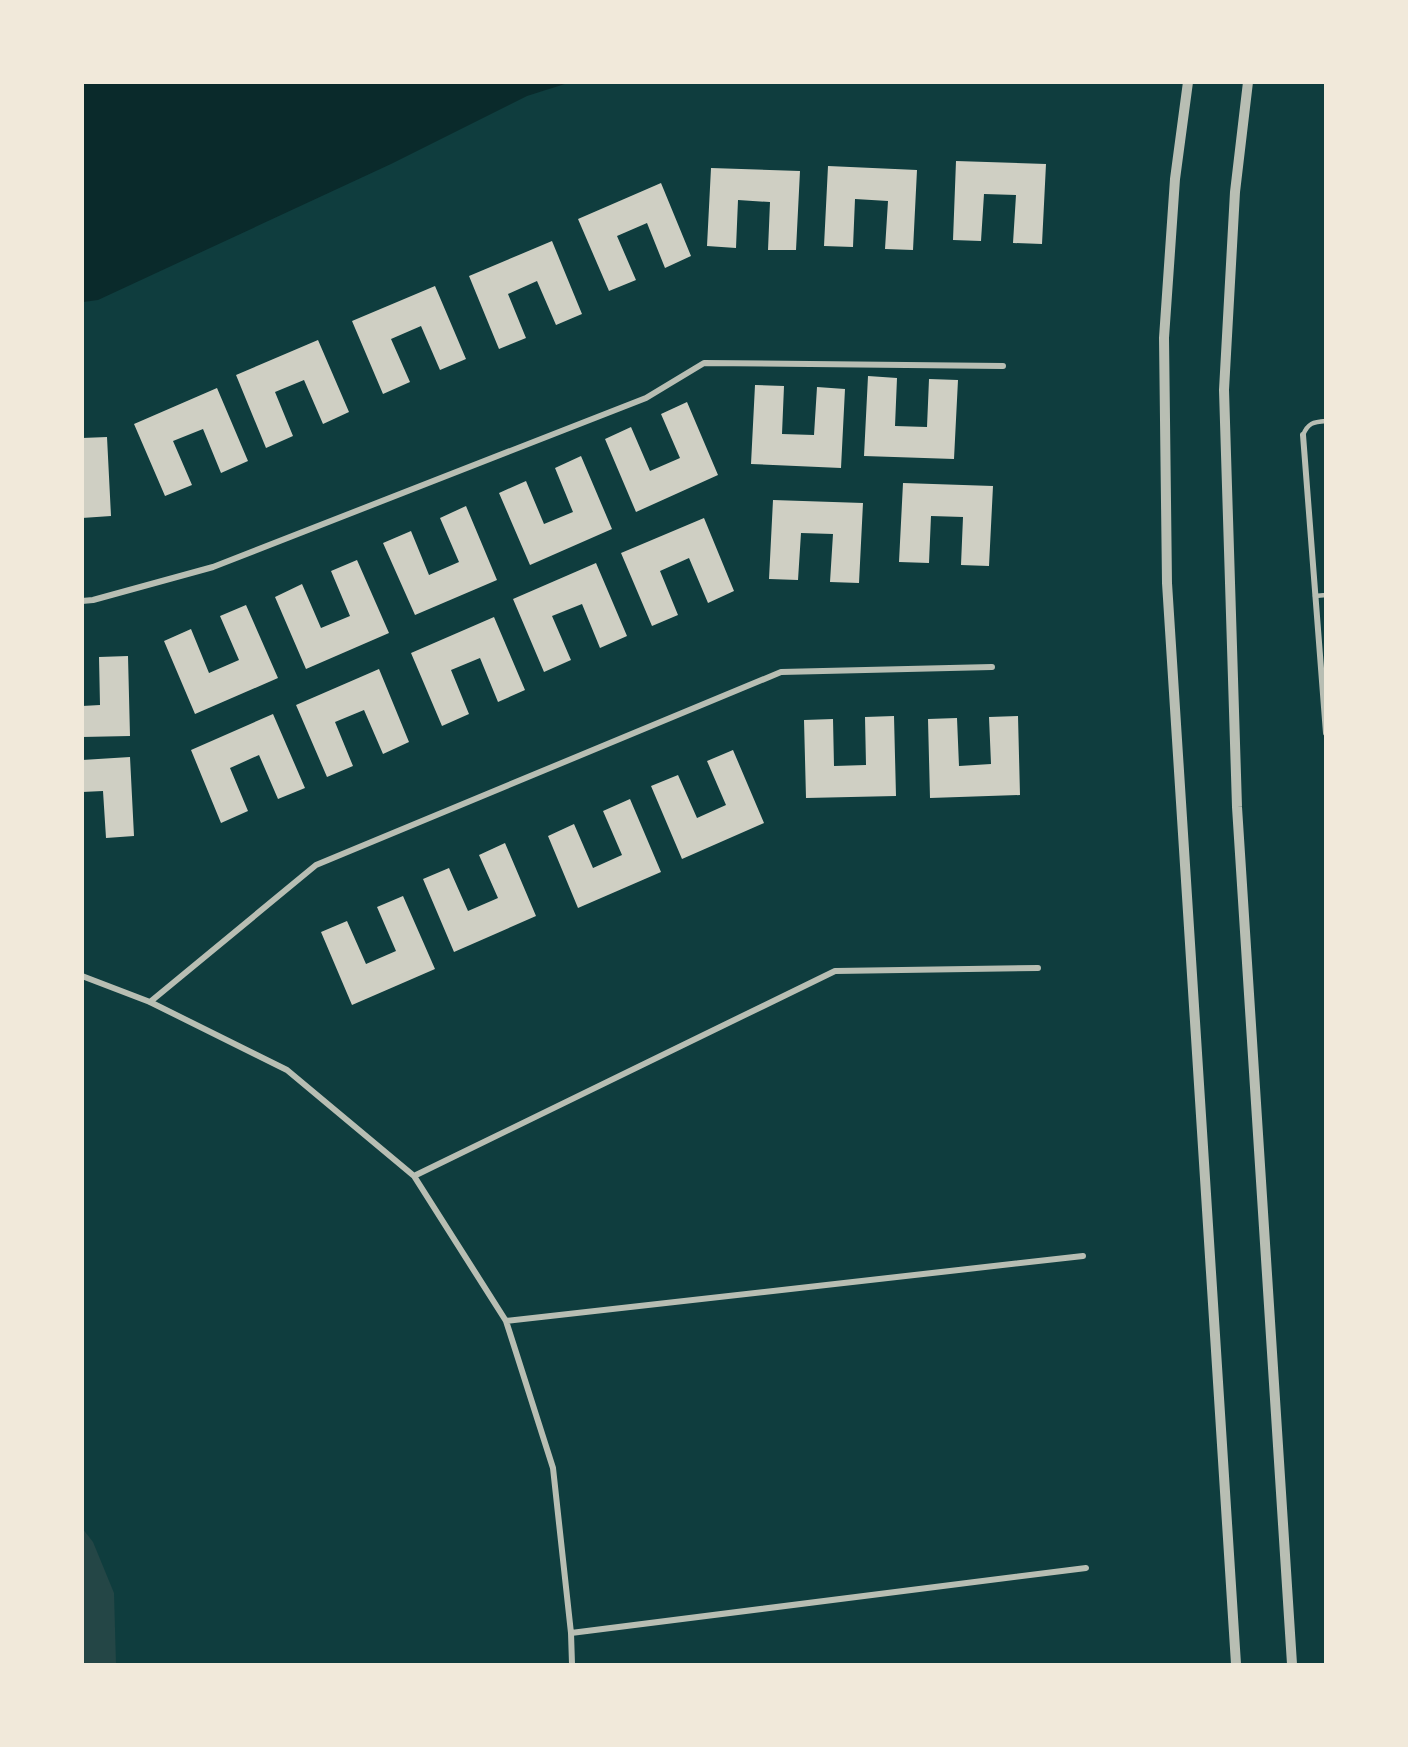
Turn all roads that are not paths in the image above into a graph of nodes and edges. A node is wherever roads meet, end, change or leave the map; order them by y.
1 (1188, 82) edge
2 (1248, 82) edge
3 (1002, 366) dead end
4 (1326, 421) edge
5 (1303, 435) joint
6 (1326, 595) edge
7 (1315, 596) junction
8 (82, 601) edge
9 (992, 667) dead end
10 (1326, 733) edge
11 (1038, 968) dead end
12 (82, 976) edge
13 (150, 1002) junction
14 (414, 1176) junction
15 (1083, 1256) dead end
16 (506, 1321) junction
17 (1086, 1568) dead end
18 (571, 1633) junction
19 (572, 1665) edge
20 (1236, 1665) edge
21 (1292, 1665) edge

1 - 20 street
2 - 21 street
3 - 8 street
4 - 5 lane
5 - 7 street
6 - 7 lane
7 - 10 street
9 - 13 street
11 - 14 street
12 - 13 street
13 - 14 street
14 - 16 street
15 - 16 street
16 - 18 street
17 - 18 street
18 - 19 street

